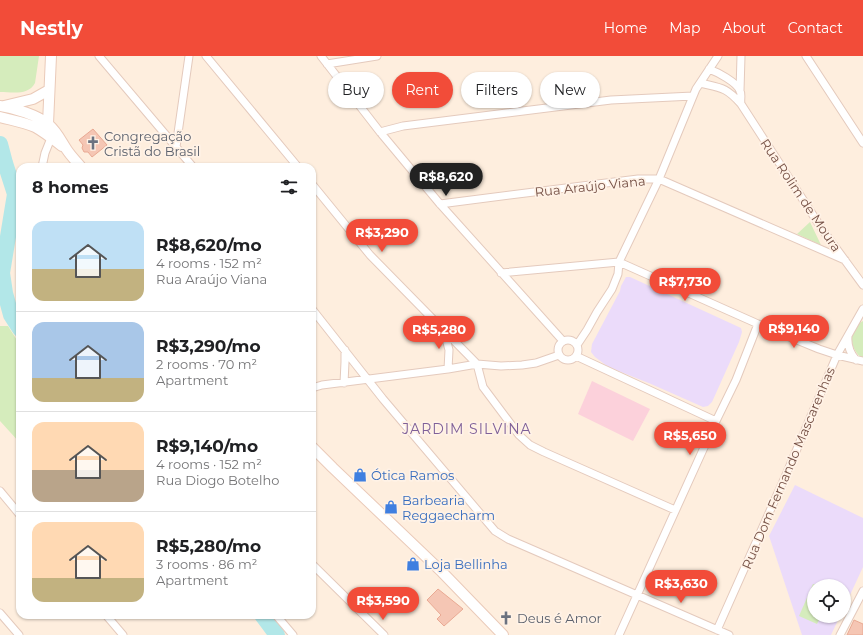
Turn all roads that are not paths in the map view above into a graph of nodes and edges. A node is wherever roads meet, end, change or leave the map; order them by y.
1 (50, 56) edge
2 (99, 56) edge
3 (189, 56) edge
4 (206, 56) edge
5 (322, 56) edge
6 (377, 56) edge
7 (718, 56) edge
8 (741, 56) edge
9 (806, 56) edge
10 (327, 64) junction
11 (709, 69) junction
12 (700, 83) junction
13 (49, 90) junction
14 (740, 91) junction
15 (693, 96) junction
16 (740, 104) junction
17 (1, 106) edge
18 (0, 117) edge
19 (48, 124) junction
20 (380, 132) junction
21 (51, 138) junction
22 (863, 143) edge
23 (176, 147) junction
24 (66, 149) junction
25 (43, 163) edge
26 (78, 163) edge
27 (190, 163) edge
28 (295, 163) edge
29 (659, 179) junction
30 (316, 189) edge
31 (440, 204) junction
32 (845, 260) junction
33 (618, 266) junction
34 (501, 273) junction
35 (863, 285) edge
36 (863, 309) edge
37 (316, 314) edge
38 (863, 317) edge
39 (856, 322) junction
40 (758, 324) junction
41 (443, 328) junction
42 (848, 335) junction
43 (563, 341) junction
44 (577, 345) junction
45 (345, 350) junction
46 (559, 355) junction
47 (837, 355) junction
48 (576, 356) junction
49 (860, 360) edge
50 (477, 364) junction
51 (448, 369) junction
52 (369, 380) junction
53 (344, 383) junction
54 (316, 387) edge
55 (716, 421) junction
56 (316, 451) edge
57 (0, 491) edge
58 (16, 510) edge
59 (675, 510) junction
60 (316, 568) edge
61 (863, 591) edge
62 (637, 596) junction
63 (0, 613) edge
64 (109, 619) edge
65 (279, 619) edge
66 (717, 630) junction
67 (19, 635) edge
68 (123, 635) edge
69 (293, 635) edge
70 (384, 635) edge
71 (503, 635) edge
72 (620, 635) edge
73 (729, 635) edge
74 (840, 635) edge

1 - 13 main road
2 - 23 street
3 - 23 street
4 - 28 street
5 - 10 street
6 - 10 street
7 - 11 street
8 - 14 street
9 - 22 street
10 - 20 street
11 - 12 street
11 - 14 street
12 - 15 street
12 - 16 street, Rua Rolim de Moura
13 - 17 main road
13 - 19 main road
14 - 16 street
15 - 20 street
15 - 29 street
16 - 32 street, Rua Rolim de Moura
17 - 19 main road
18 - 21 main road
19 - 21 street
19 - 24 main road
20 - 31 street
21 - 24 main road
21 - 25 street
23 - 27 street
24 - 26 main road
29 - 31 street, Rua Araújo Viana
29 - 32 street, Rua Araújo Viana
29 - 33 street
30 - 41 street
31 - 34 street
32 - 35 street, Rua Rolim de Moura
33 - 34 street
33 - 40 street
33 - 44 street
34 - 43 street
36 - 39 street, Rua Dom Fernando Mascarenhas
37 - 45 street
38 - 39 street
39 - 42 street, Rua Dom Fernando Mascarenhas
40 - 47 street
40 - 55 street
41 - 50 street
41 - 51 street
42 - 47 street, Rua Dom Fernando Mascarenhas
42 - 49 street
43 - 44 street
43 - 46 street
44 - 48 street
45 - 52 street
45 - 53 street
46 - 48 street
46 - 50 street
47 - 49 street
47 - 66 street, Rua Dom Fernando Mascarenhas
48 - 55 street
50 - 51 street
50 - 59 street
51 - 52 street
52 - 53 street
52 - 62 street
53 - 54 street
55 - 59 street
56 - 71 main road
57 - 58 street
59 - 62 street
60 - 70 street
61 - 74 street
62 - 66 street
62 - 72 street
63 - 67 street
64 - 68 street
65 - 69 street
66 - 73 street

